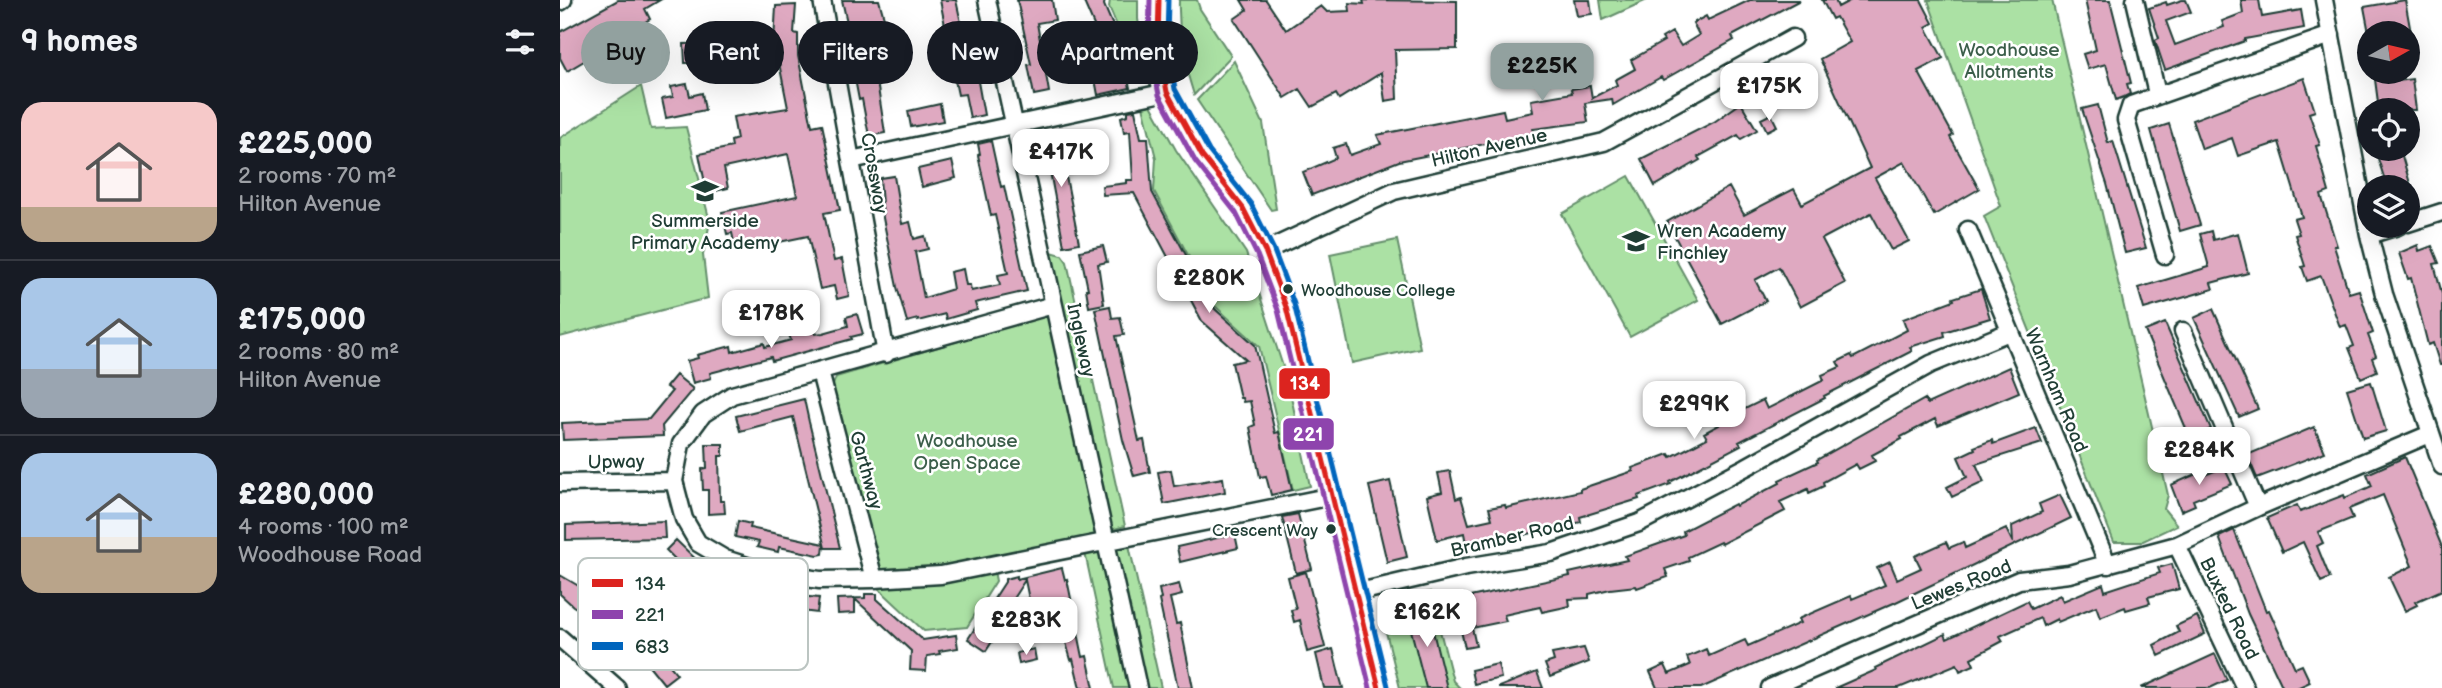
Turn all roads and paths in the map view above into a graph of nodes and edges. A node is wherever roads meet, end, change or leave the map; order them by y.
1 (822, 0) edge
2 (987, 0) edge
3 (1159, 0) edge
4 (2135, 0) edge
5 (2324, 0) edge
6 (2330, 35) junction
7 (1793, 38) dead end
8 (1167, 92) junction
9 (2158, 94) junction
10 (1015, 124) junction
11 (851, 160) junction
12 (2357, 175) edge
13 (2442, 212) edge
14 (2420, 219) edge
15 (1968, 230) dead end
16 (2370, 238) edge
17 (1265, 251) junction
18 (2165, 255) dead end
19 (1053, 305) junction
20 (2183, 331) dead end
21 (2009, 332) junction
22 (886, 354) junction
23 (820, 372) junction
24 (2430, 434) junction
25 (2442, 466) edge
26 (674, 481) junction
27 (560, 483) edge
28 (1332, 496) junction
29 (2258, 507) junction
30 (1105, 541) junction
31 (2177, 545) junction
32 (723, 558) edge
33 (2108, 565) junction
34 (808, 578) edge
35 (874, 579) junction
36 (1355, 593) junction
37 (560, 638) edge
38 (578, 654) edge
39 (596, 670) edge
40 (617, 688) edge
41 (1138, 688) edge
42 (1379, 688) edge
43 (1770, 688) edge
44 (2245, 688) edge

1 - 11 street, Crossway
2 - 10 street, Ingleway
3 - 8 main road
4 - 9 street
5 - 6 street
6 - 9 street
6 - 12 street
7 - 17 street, Hilton Avenue
8 - 10 street
8 - 17 main road
9 - 18 street
10 - 11 street
10 - 19 street, Ingleway
11 - 22 street, Crossway
13 - 14 street
15 - 21 street, Warnham Road
16 - 24 street
17 - 28 main road
19 - 22 street
19 - 30 street, Ingleway
20 - 29 street
21 - 33 street, Warnham Road
21 - 36 street, Bramber Road
22 - 23 street
23 - 26 street
23 - 35 street, Garthway
24 - 25 street
24 - 29 street, Lewes Road
26 - 27 street, Upway
26 - 32 street
28 - 30 street
28 - 36 main road
29 - 31 street, Lewes Road
30 - 35 street
30 - 41 street, Ingleway
31 - 33 street, Lewes Road
31 - 44 street, Buxted Road
33 - 43 street, Lewes Road
34 - 35 street
36 - 42 main road
37 - 38 street
39 - 40 street

